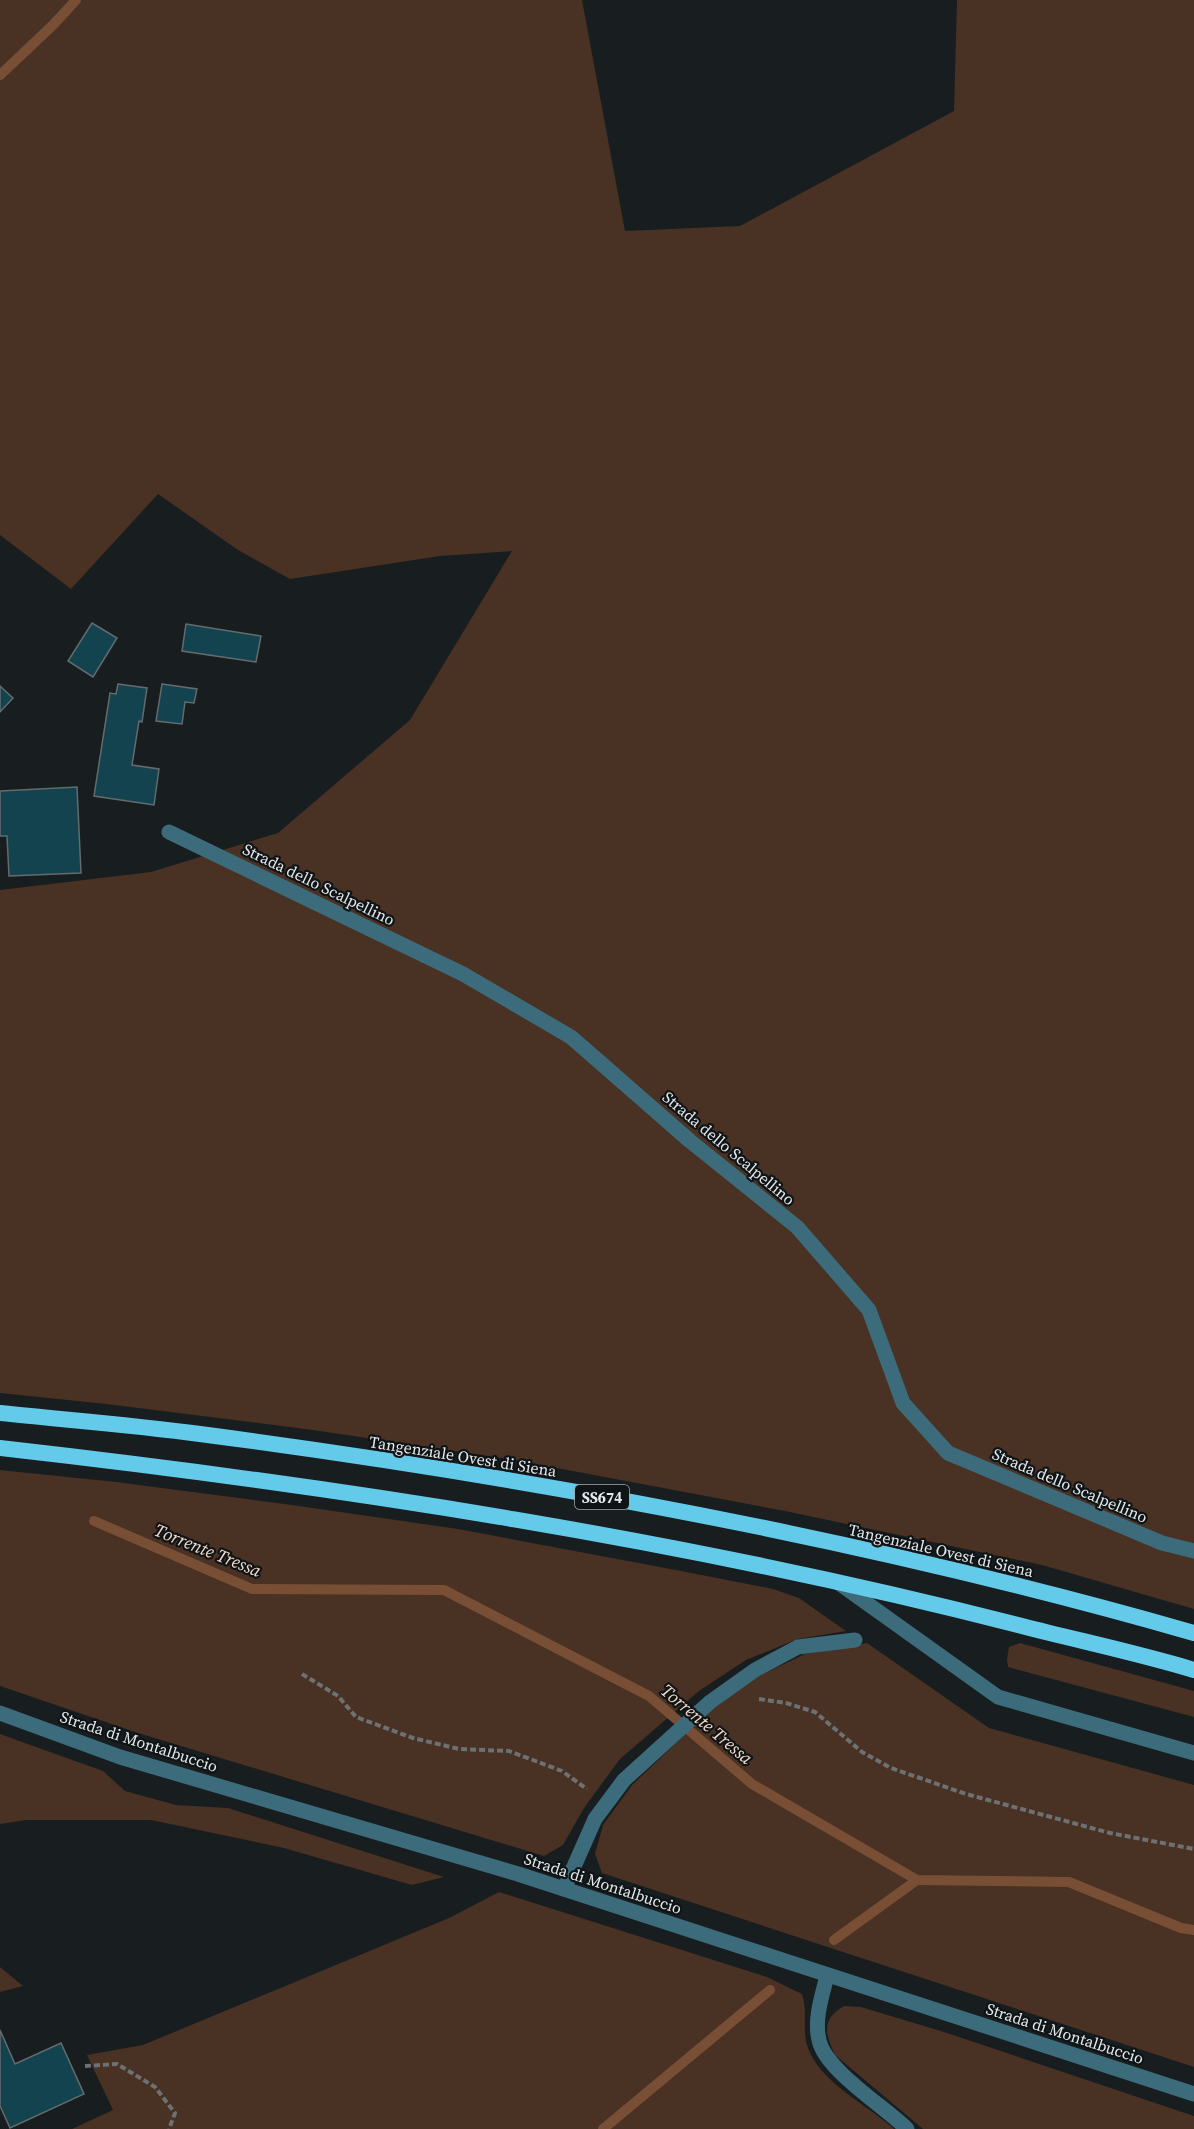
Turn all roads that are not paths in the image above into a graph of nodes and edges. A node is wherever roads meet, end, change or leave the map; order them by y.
1 (169, 832) dead end
2 (0, 1413) edge
3 (0, 1448) edge
4 (1194, 1551) edge
5 (835, 1581) junction
6 (1194, 1633) edge
7 (855, 1640) dead end
8 (1194, 1670) edge
9 (0, 1713) edge
10 (1194, 1753) edge
11 (564, 1888) junction
12 (827, 1976) junction
13 (1194, 2094) edge
14 (907, 2129) edge

1 - 4 street, Strada dello Scalpellino
2 - 6 highway, Tangenziale Ovest di Siena / SS674
3 - 5 highway, SS674
5 - 8 highway, SS674
5 - 10 street
7 - 11 street
9 - 11 street, Strada di Montalbuccio
11 - 12 street, Strada di Montalbuccio
12 - 13 street, Strada di Montalbuccio
12 - 14 street

